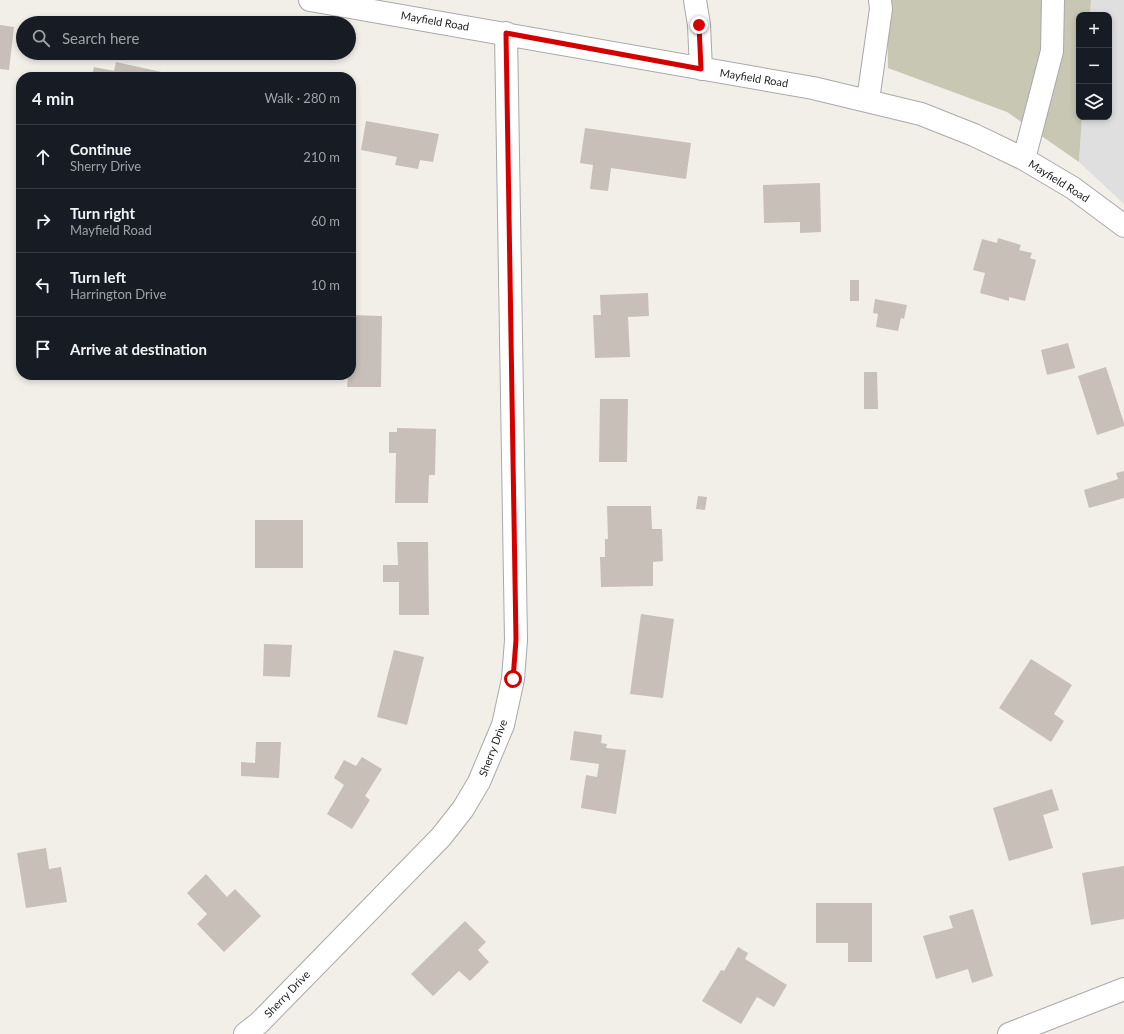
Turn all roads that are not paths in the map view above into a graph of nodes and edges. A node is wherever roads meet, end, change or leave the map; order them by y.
1 (310, 0) edge
2 (695, 0) edge
3 (880, 0) edge
4 (1053, 0) edge
5 (506, 33) junction
6 (701, 69) junction
7 (868, 100) junction
8 (1024, 159) junction
9 (1124, 226) edge
10 (1124, 989) edge
11 (245, 1034) edge
12 (1009, 1034) edge

1 - 5 street, Mayfield Road
2 - 6 street
3 - 7 street
4 - 8 street
5 - 6 street, Mayfield Road
5 - 11 street, Sherry Drive
6 - 7 street, Mayfield Road
7 - 8 street, Mayfield Road
8 - 9 street, Mayfield Road
10 - 12 street

